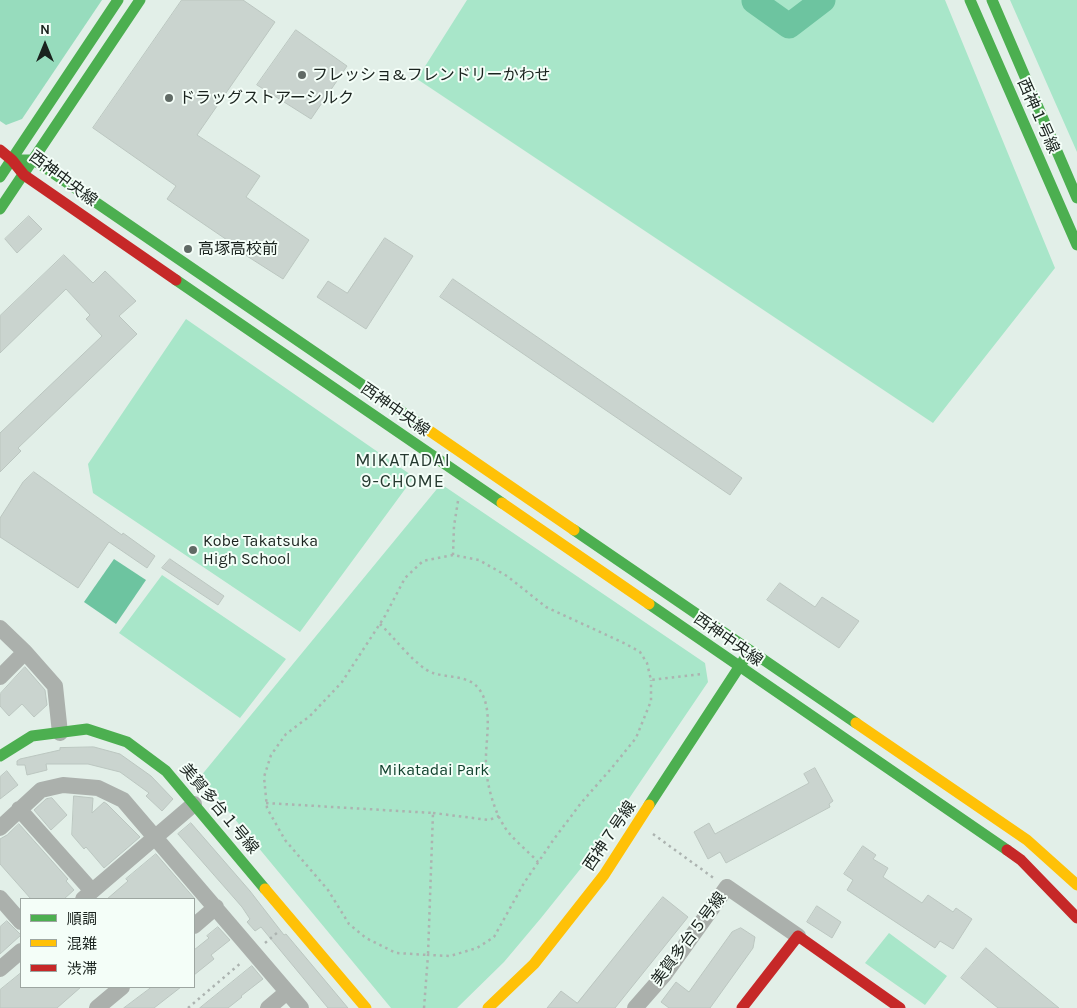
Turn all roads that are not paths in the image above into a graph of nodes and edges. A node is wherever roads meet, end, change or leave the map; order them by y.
1 (118, 0) edge
2 (140, 0) edge
3 (970, 0) edge
4 (992, 0) edge
5 (0, 150) edge
6 (12, 160) junction
7 (34, 160) junction
8 (24, 175) junction
9 (0, 177) edge
10 (1077, 198) edge
11 (0, 209) edge
12 (1077, 245) edge
13 (0, 628) edge
14 (751, 649) junction
15 (25, 652) junction
16 (739, 667) junction
17 (0, 677) edge
18 (60, 733) junction
19 (0, 756) edge
20 (194, 804) junction
21 (19, 809) junction
22 (0, 828) edge
23 (156, 837) junction
24 (1077, 885) edge
25 (88, 895) edge
26 (0, 898) edge
27 (216, 907) junction
28 (1077, 918) edge
29 (20, 921) edge
30 (195, 925) edge
31 (798, 936) junction
32 (20, 952) edge
33 (0, 969) edge
34 (121, 988) edge
35 (287, 992) junction
36 (97, 1008) edge
37 (268, 1008) edge
38 (301, 1008) edge
39 (366, 1008) edge
40 (488, 1008) edge
41 (635, 1008) edge
42 (742, 1008) edge
43 (900, 1008) edge

1 - 6 street
2 - 7 street
3 - 12 street, 西神１号線
4 - 10 street, 西神１号線
5 - 6 street
6 - 7 street, 西神中央線
6 - 8 street, 西神中央線
6 - 9 street
7 - 8 street
7 - 14 street, 西神中央線
8 - 11 street
8 - 16 street, 西神中央線
13 - 15 street
14 - 16 street, 西神７号線
14 - 24 street, 西神中央線
15 - 17 street
15 - 18 street
16 - 28 street, 西神中央線
16 - 40 street, 西神７号線
18 - 19 street, 美賀多台１号線
18 - 20 street, 美賀多台１号線
20 - 23 street
20 - 39 street, 美賀多台１号線
21 - 22 street
21 - 23 street
21 - 25 street
23 - 25 street
23 - 27 street
26 - 29 street
27 - 30 street
27 - 35 street
31 - 41 street, 美賀多台５号線
31 - 42 street
31 - 43 street
32 - 33 street
34 - 36 street
35 - 37 street
35 - 38 street

